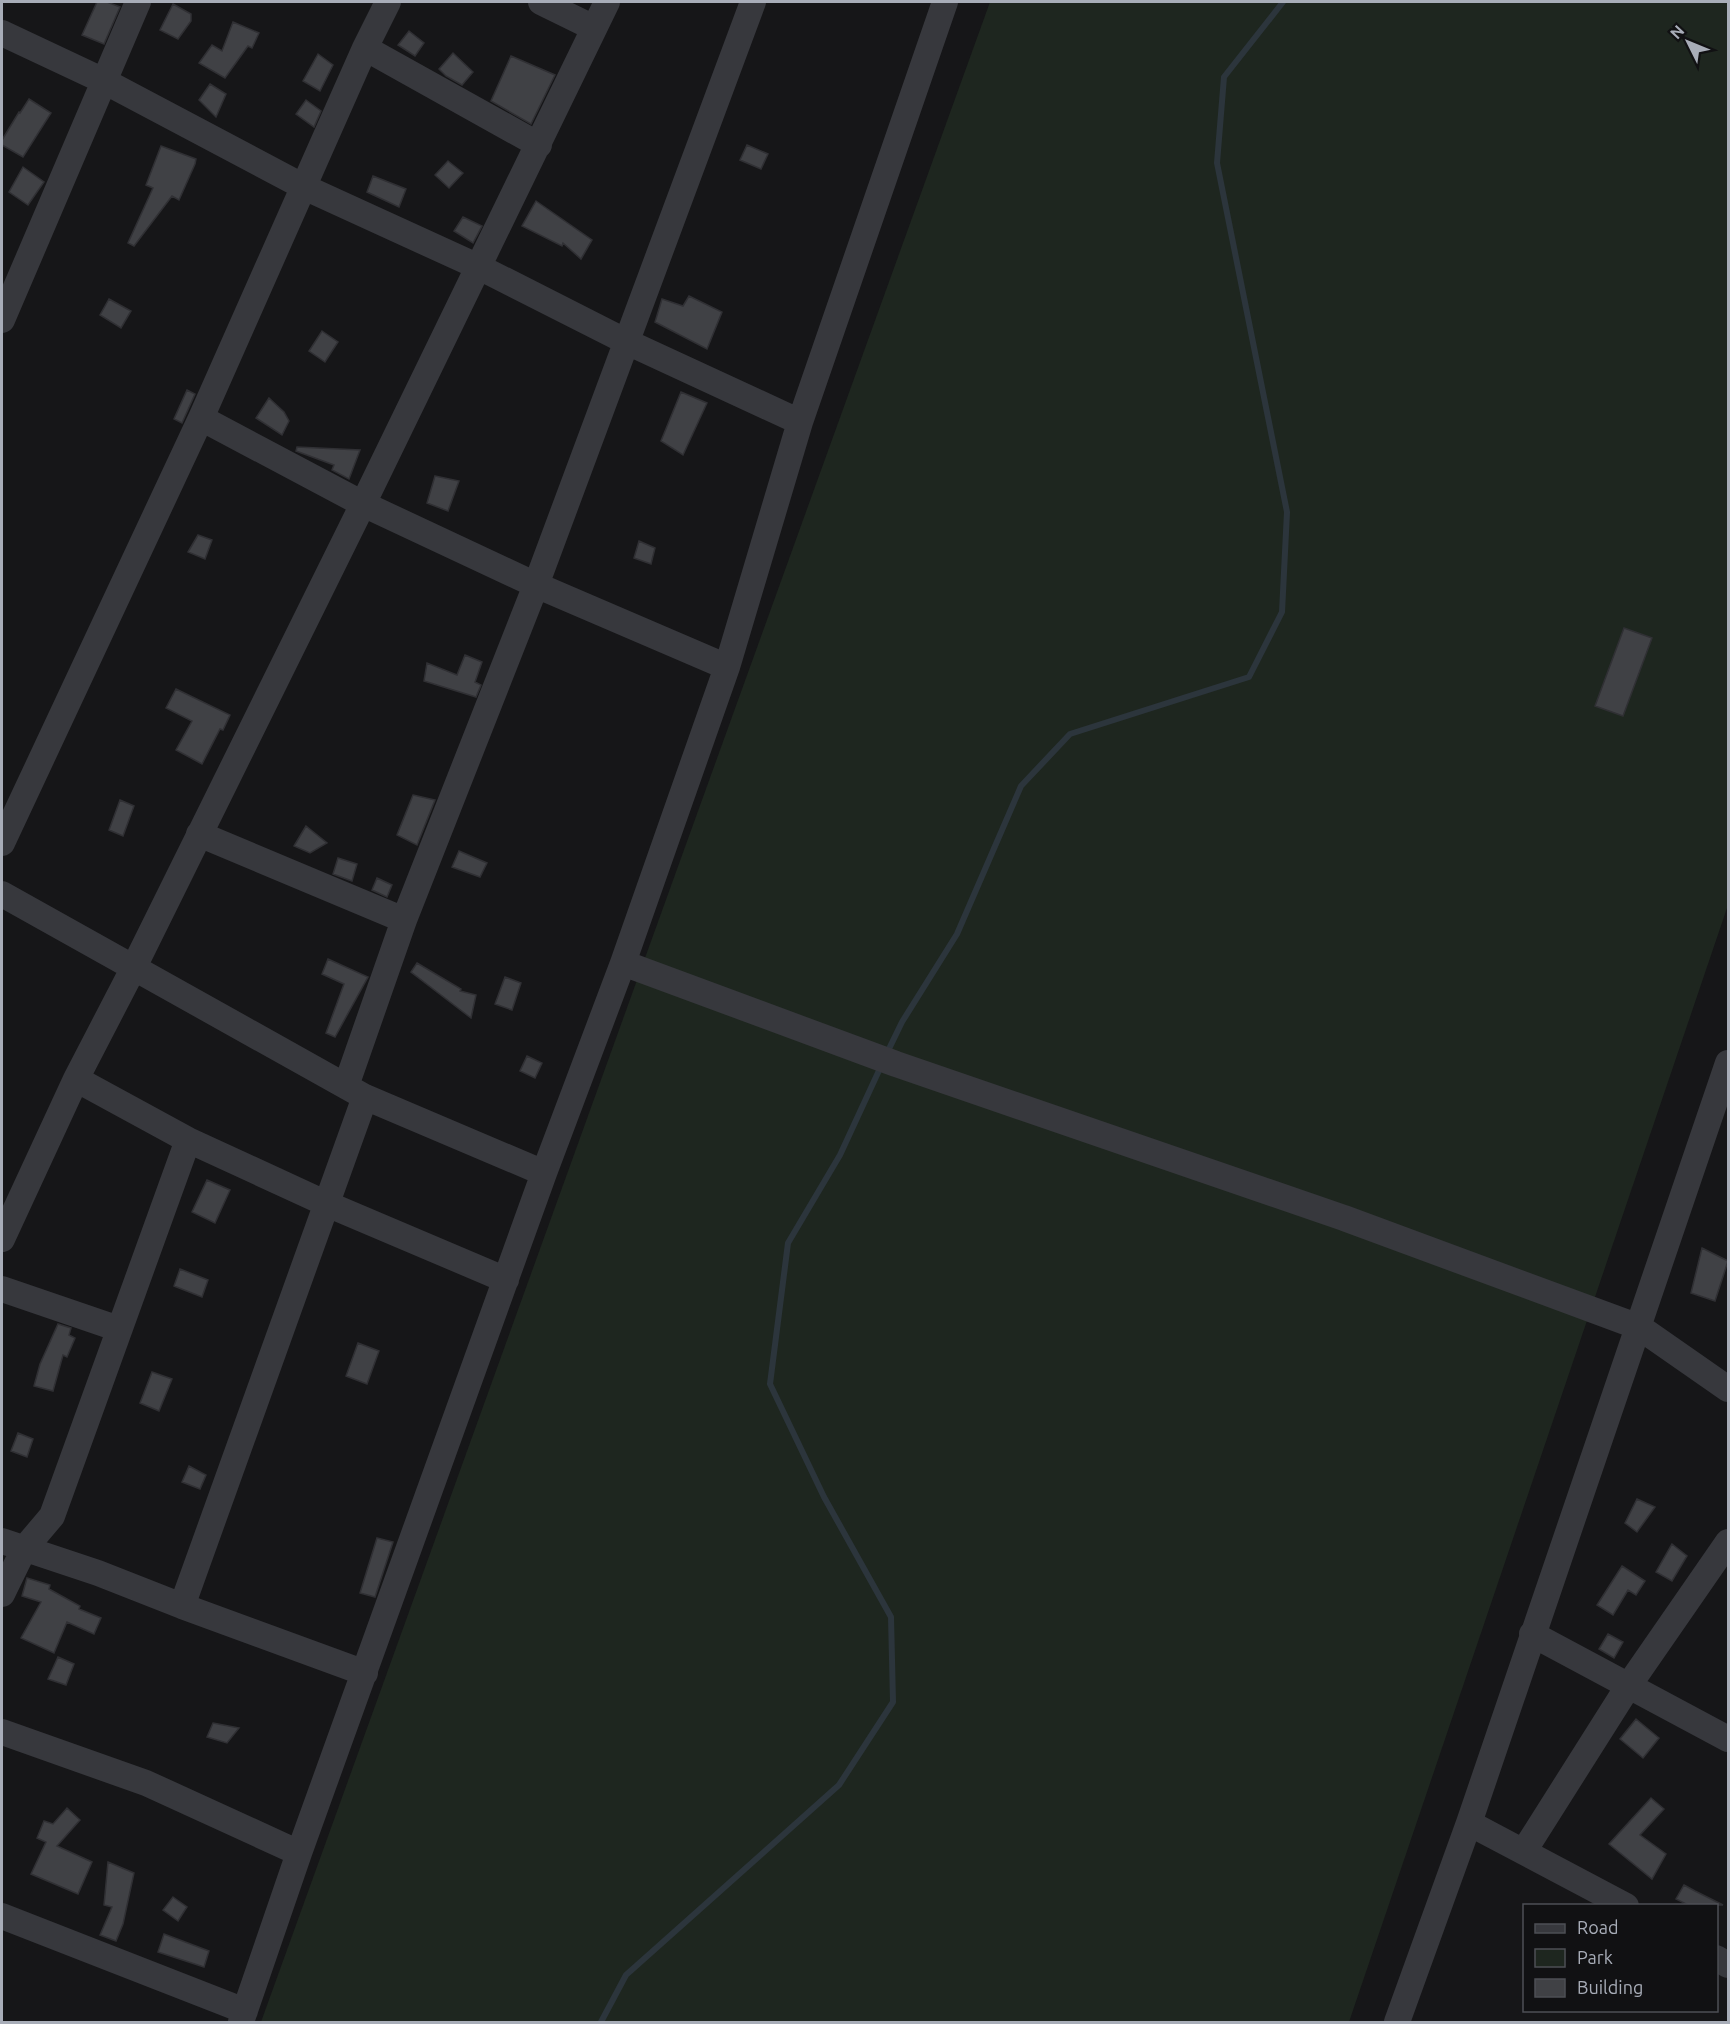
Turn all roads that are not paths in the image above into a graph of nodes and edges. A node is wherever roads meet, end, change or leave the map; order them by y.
1 (138, 2) edge
2 (388, 2) edge
3 (541, 2) edge
4 (607, 2) edge
5 (753, 2) edge
6 (945, 2) edge
7 (594, 28) junction
8 (2, 33) edge
9 (365, 48) junction
10 (104, 81) junction
11 (538, 145) junction
12 (304, 187) junction
13 (479, 267) junction
14 (2, 320) edge
15 (627, 342) junction
16 (201, 418) junction
17 (800, 422) junction
18 (363, 504) junction
19 (536, 585) junction
20 (727, 667) junction
21 (199, 834) junction
22 (2, 843) edge
23 (2, 894) edge
24 (404, 920) junction
25 (623, 963) junction
26 (133, 969) junction
27 (1728, 1063) edge
28 (76, 1079) junction
29 (355, 1092) junction
30 (188, 1140) junction
31 (544, 1173) junction
32 (327, 1204) junction
33 (2, 1239) edge
34 (506, 1280) junction
35 (2, 1289) edge
36 (1639, 1327) junction
37 (119, 1329) junction
38 (1728, 1389) edge
39 (1728, 1542) edge
40 (13, 1545) edge
41 (2, 1594) edge
42 (182, 1606) junction
43 (1532, 1634) junction
44 (365, 1673) junction
45 (1629, 1685) junction
46 (2, 1732) edge
47 (1728, 1739) edge
48 (1469, 1823) junction
49 (1524, 1851) junction
50 (299, 1853) junction
51 (1624, 1904) edge
52 (2, 1916) edge
53 (243, 2017) edge
54 (1397, 2022) edge

1 - 10 street
2 - 9 street
3 - 7 street
4 - 7 street
5 - 15 street
6 - 17 street
7 - 11 street
8 - 10 street
9 - 11 street
9 - 12 street
10 - 12 street
10 - 14 street
11 - 13 street
12 - 13 street
12 - 16 street
13 - 15 street
13 - 18 street
15 - 17 street
15 - 19 street
16 - 18 street
16 - 22 street
17 - 20 street
18 - 19 street
18 - 21 street
19 - 20 street
19 - 24 street
20 - 25 street
21 - 24 street
21 - 26 street
23 - 26 street
24 - 29 street
25 - 31 street
25 - 36 street
26 - 28 street
26 - 29 street
27 - 36 street
28 - 30 street
28 - 33 street
29 - 31 street
29 - 32 street
30 - 32 street
30 - 37 street
31 - 34 street
32 - 34 street
32 - 42 street
34 - 44 street
35 - 37 street
36 - 38 street
36 - 43 street
37 - 40 street
39 - 45 street
40 - 41 street
40 - 42 street
42 - 44 street
43 - 45 street
43 - 48 street
44 - 50 street
45 - 47 street
45 - 49 street
46 - 50 street
48 - 49 street
48 - 54 street
49 - 51 street
50 - 53 street
52 - 53 street

